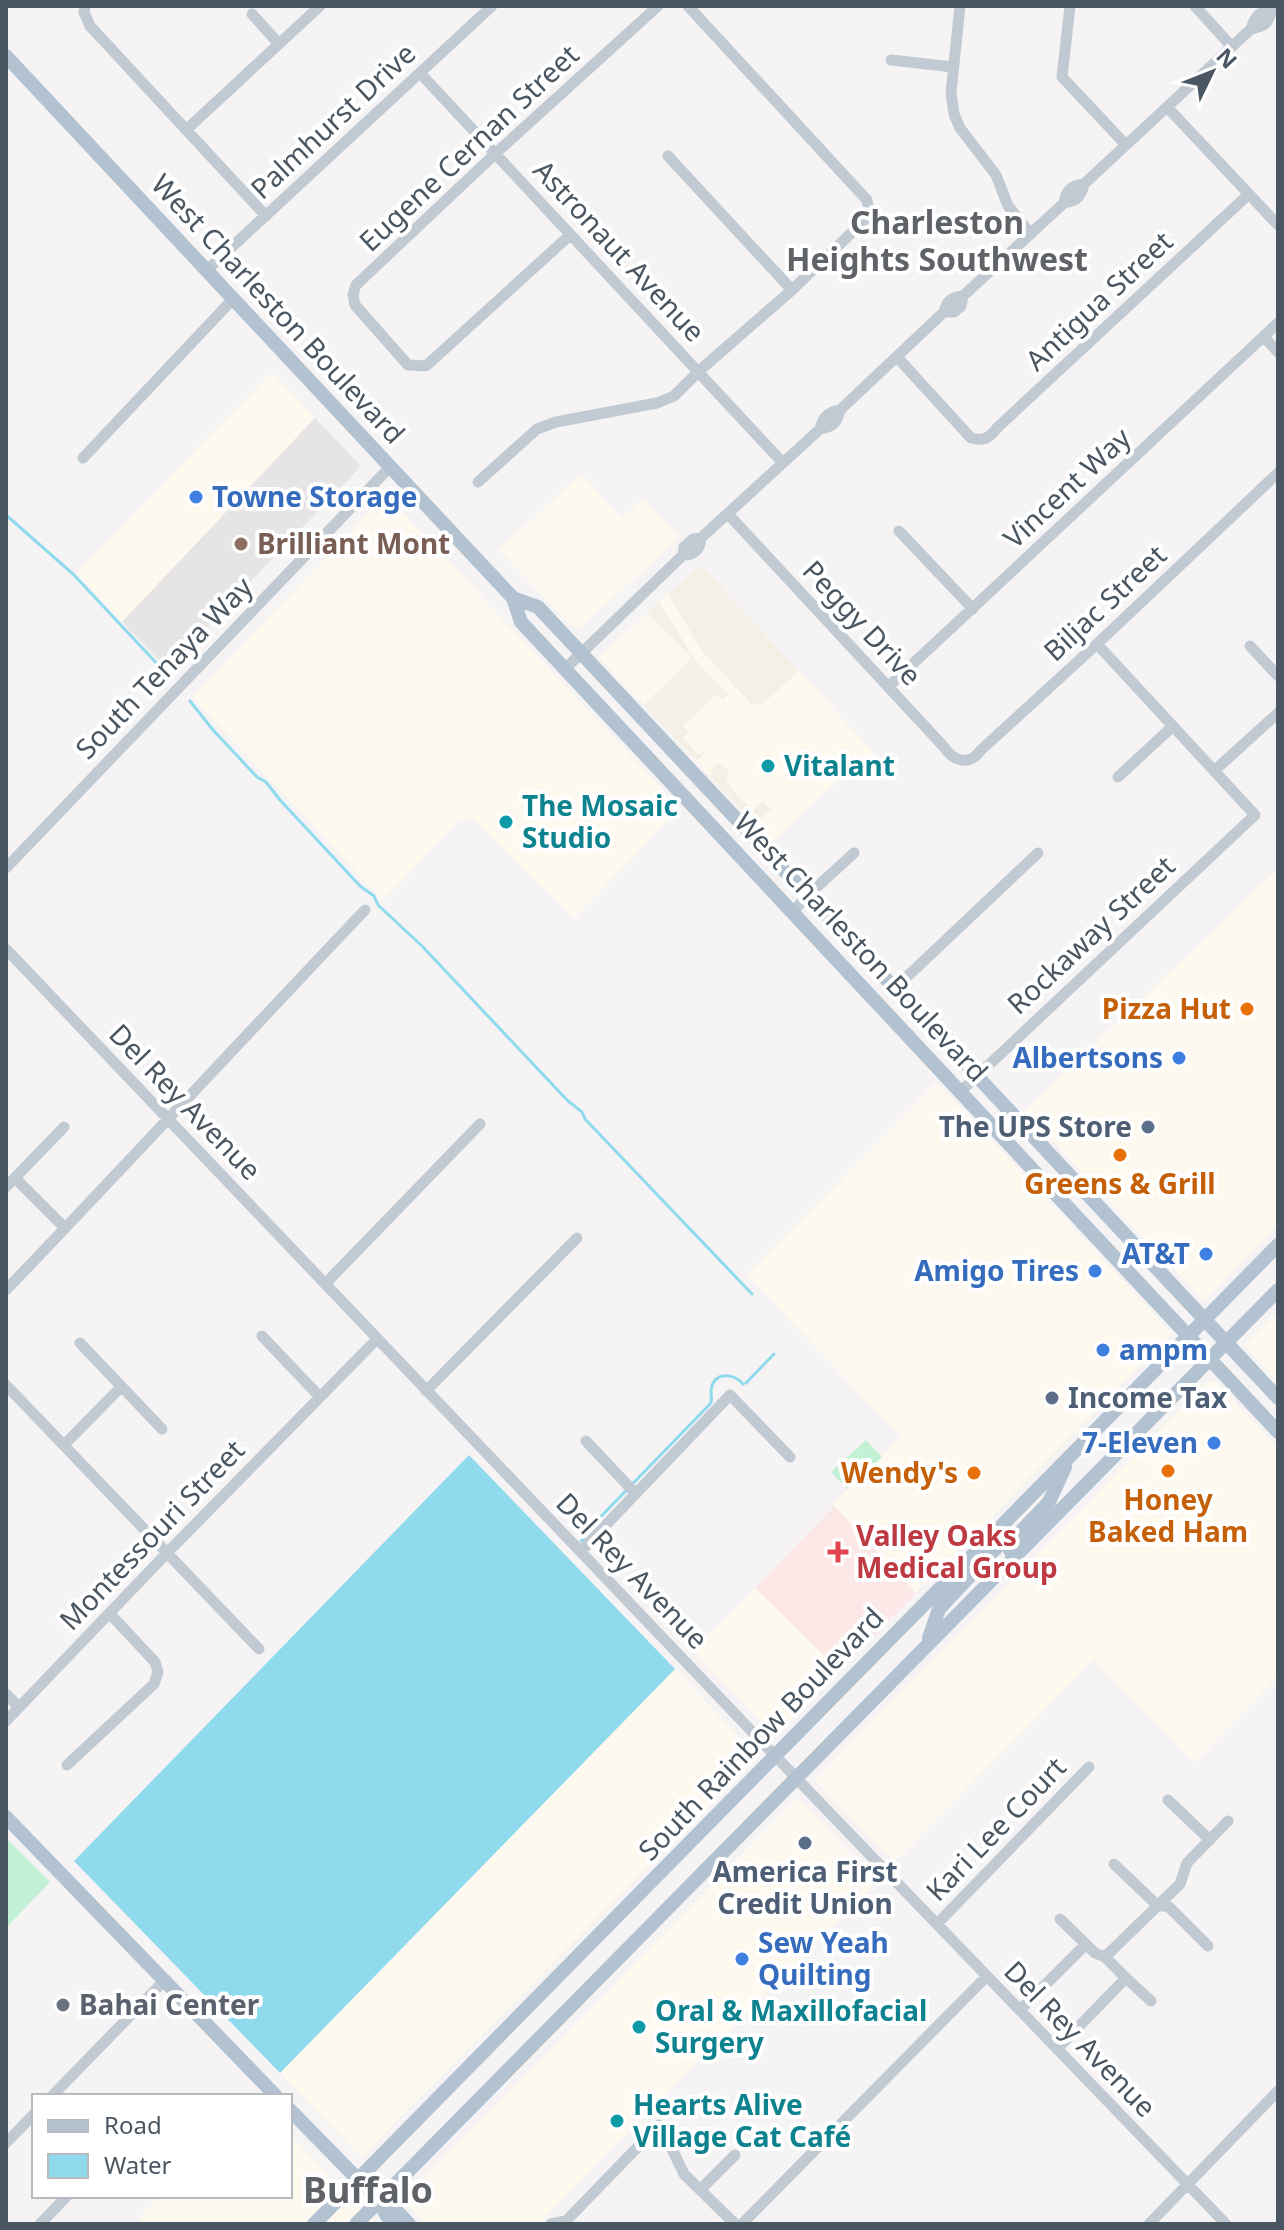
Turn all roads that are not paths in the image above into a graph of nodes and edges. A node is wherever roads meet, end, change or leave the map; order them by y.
1 (320, 6) edge
2 (492, 6) edge
3 (658, 6) edge
4 (688, 6) edge
5 (960, 6) edge
6 (1070, 6) edge
7 (1195, 6) edge
8 (1275, 8) edge
9 (84, 9) edge
10 (252, 14) dead end
11 (279, 44) junction
12 (1232, 47) junction
13 (6, 56) edge
14 (891, 60) dead end
15 (953, 67) junction
16 (420, 73) junction
17 (1167, 107) junction
18 (186, 130) junction
19 (1126, 145) junction
20 (495, 154) junction
21 (668, 156) dead end
22 (1249, 194) junction
23 (266, 216) junction
24 (1278, 225) edge
25 (1031, 234) junction
26 (570, 235) junction
27 (207, 270) junction
28 (792, 290) junction
29 (233, 299) junction
30 (1278, 323) edge
31 (1264, 337) junction
32 (1278, 352) edge
33 (897, 357) junction
34 (699, 371) junction
35 (83, 458) dead end
36 (783, 463) junction
37 (390, 467) junction
38 (1278, 473) edge
39 (478, 482) dead end
40 (728, 514) junction
41 (899, 531) dead end
42 (513, 598) junction
43 (973, 609) junction
44 (1097, 644) junction
45 (1250, 646) dead end
46 (582, 654) junction
47 (565, 669) junction
48 (1278, 676) edge
49 (888, 687) junction
50 (1278, 713) edge
51 (1173, 726) junction
52 (963, 761) joint
53 (1214, 771) junction
54 (1118, 777) dead end
55 (854, 853) dead end
56 (1038, 853) dead end
57 (6, 868) edge
58 (807, 896) junction
59 (365, 910) dead end
60 (793, 912) junction
61 (6, 949) edge
62 (894, 989) junction
63 (976, 1076) junction
64 (961, 1091) junction
65 (169, 1120) junction
66 (480, 1124) dead end
67 (64, 1127) dead end
68 (15, 1178) junction
69 (6, 1187) edge
70 (65, 1228) junction
71 (577, 1238) dead end
72 (1278, 1245) edge
73 (325, 1284) junction
74 (6, 1290) edge
75 (1278, 1290) edge
76 (1204, 1319) junction
77 (262, 1336) dead end
78 (1188, 1336) junction
79 (377, 1339) junction
80 (1226, 1342) junction
81 (80, 1343) dead end
82 (1210, 1359) junction
83 (6, 1385) edge
84 (121, 1387) junction
85 (426, 1391) junction
86 (319, 1396) junction
87 (1278, 1398) edge
88 (162, 1429) dead end
89 (1278, 1432) edge
90 (586, 1441) dead end
91 (64, 1445) junction
92 (1070, 1456) junction
93 (790, 1457) dead end
94 (636, 1494) junction
95 (997, 1530) junction
96 (581, 1551) junction
97 (167, 1553) junction
98 (1014, 1556) junction
99 (110, 1614) junction
100 (926, 1645) junction
101 (259, 1649) dead end
102 (6, 1694) edge
103 (19, 1707) junction
104 (6, 1721) edge
105 (776, 1755) junction
106 (67, 1765) dead end
107 (1089, 1767) dead end
108 (796, 1777) junction
109 (1168, 1800) dead end
110 (6, 1817) edge
111 (1228, 1821) dead end
112 (1210, 1840) junction
113 (1114, 1864) dead end
114 (1158, 1906) junction
115 (1060, 1919) dead end
116 (937, 1924) junction
117 (1086, 1944) junction
118 (1208, 1946) dead end
119 (1105, 1957) junction
120 (576, 1959) junction
121 (560, 1975) junction
122 (987, 1976) junction
123 (1126, 1978) junction
124 (164, 1981) junction
125 (596, 1981) junction
126 (580, 1997) junction
127 (1151, 2001) dead end
128 (1020, 2010) junction
129 (1057, 2049) junction
130 (1278, 2091) edge
131 (54, 2094) edge
132 (274, 2094) edge
133 (292, 2112) edge
134 (32, 2116) edge
135 (6, 2143) edge
136 (735, 2155) dead end
137 (358, 2179) junction
138 (1188, 2185) junction
139 (700, 2190) junction
140 (65, 2198) edge
141 (379, 2201) junction
142 (40, 2224) edge
143 (314, 2224) edge
144 (356, 2224) edge
145 (394, 2224) edge
146 (409, 2224) edge
147 (551, 2224) edge
148 (735, 2224) edge
149 (742, 2224) edge
150 (1149, 2224) edge
151 (1226, 2224) edge

1 - 11 street
2 - 16 street, Palmhurst Drive
3 - 20 street, Eugene Cernan Street
4 - 28 street
5 - 15 street
6 - 19 street
7 - 12 street
8 - 12 street
9 - 18 street
10 - 11 street
11 - 18 street
12 - 17 street
13 - 27 main road, West Charleston Boulevard
14 - 15 street
15 - 25 street
16 - 20 street, Astronaut Avenue
16 - 23 street, Palmhurst Drive
17 - 19 street
17 - 22 street
18 - 23 street
19 - 25 street
20 - 26 street, Astronaut Avenue
20 - 26 street, Eugene Cernan Street
21 - 28 street
22 - 24 street
22 - 33 street, Antigua Street
23 - 27 street, Palmhurst Drive
25 - 33 street
26 - 34 street, Astronaut Avenue
27 - 29 main road, West Charleston Boulevard
28 - 34 street
29 - 35 street
29 - 37 main road, West Charleston Boulevard
30 - 31 street, Vincent Way
31 - 32 street
31 - 43 street, Vincent Way
33 - 36 street
34 - 36 street, Astronaut Avenue
34 - 39 street
36 - 40 street
37 - 42 main road, West Charleston Boulevard
37 - 57 street, South Tenaya Way
38 - 44 street, Biljac Street
40 - 46 street
40 - 49 street, Peggy Drive
41 - 43 street
42 - 46 main road, West Charleston Boulevard
42 - 47 main road, West Charleston Boulevard
43 - 49 street, Vincent Way
44 - 51 street
44 - 52 street, Biljac Street
45 - 48 street
46 - 47 street
46 - 58 main road, West Charleston Boulevard
47 - 60 main road, West Charleston Boulevard
49 - 52 street, Peggy Drive
50 - 53 street
51 - 53 street
51 - 54 street
53 - 63 street, Rockaway Street
55 - 58 street
56 - 62 street
58 - 60 street
58 - 62 main road, West Charleston Boulevard
59 - 65 street
60 - 64 main road, West Charleston Boulevard
61 - 65 street, Del Rey Avenue
62 - 63 main road, West Charleston Boulevard
63 - 64 street, Rockaway Street
63 - 76 main road, West Charleston Boulevard
64 - 78 main road, West Charleston Boulevard
65 - 70 street
65 - 73 street, Del Rey Avenue
66 - 73 street
67 - 68 street
68 - 69 street
68 - 70 street
70 - 74 street
71 - 85 street
72 - 76 main road, South Rainbow Boulevard
73 - 79 street, Del Rey Avenue
75 - 80 main road, South Rainbow Boulevard
76 - 78 main road, South Rainbow Boulevard
76 - 80 main road, West Charleston Boulevard
77 - 86 street
78 - 82 main road, West Charleston Boulevard
78 - 92 main road, South Rainbow Boulevard
79 - 85 street, Del Rey Avenue
79 - 86 street, Montessouri Street
80 - 82 main road, South Rainbow Boulevard
80 - 87 main road, West Charleston Boulevard
81 - 84 street
82 - 89 main road, West Charleston Boulevard
82 - 98 main road, South Rainbow Boulevard
83 - 91 street
84 - 88 street
84 - 91 street
85 - 96 street, Del Rey Avenue
86 - 97 street, Montessouri Street
90 - 94 street
91 - 97 street
92 - 95 main road, South Rainbow Boulevard
92 - 98 main road
93 - 94 street
94 - 96 street
95 - 100 main road
95 - 105 main road, South Rainbow Boulevard
96 - 105 street, Del Rey Avenue
97 - 99 street, Montessouri Street
97 - 101 street
98 - 100 main road, South Rainbow Boulevard
99 - 103 street, Montessouri Street
99 - 106 street
100 - 108 main road, South Rainbow Boulevard
102 - 103 street
103 - 104 street, Montessouri Street
105 - 108 street, Del Rey Avenue
105 - 120 main road, South Rainbow Boulevard
107 - 116 street, Kari Lee Court
108 - 116 street, Del Rey Avenue
108 - 125 main road, South Rainbow Boulevard
109 - 112 street
110 - 124 main road
111 - 112 street
112 - 114 street
113 - 114 street
114 - 118 street
114 - 119 street
115 - 117 street
116 - 122 street, Del Rey Avenue
117 - 119 street
117 - 128 street
119 - 123 street
120 - 121 main road, South Rainbow Boulevard
120 - 125 main road
121 - 126 main road
121 - 137 main road, South Rainbow Boulevard
122 - 128 street, Del Rey Avenue
122 - 149 street
123 - 127 street
123 - 129 street
124 - 131 street
124 - 132 main road
125 - 126 main road, South Rainbow Boulevard
126 - 141 main road, South Rainbow Boulevard
128 - 129 street, Del Rey Avenue
129 - 138 street, Del Rey Avenue
130 - 138 street
133 - 137 main road
134 - 135 street
136 - 139 street
137 - 141 main road
137 - 143 main road, South Rainbow Boulevard
138 - 150 street
138 - 151 street, Del Rey Avenue
139 - 147 street
139 - 148 street
140 - 142 street
141 - 144 main road, South Rainbow Boulevard
141 - 145 main road
141 - 146 main road

